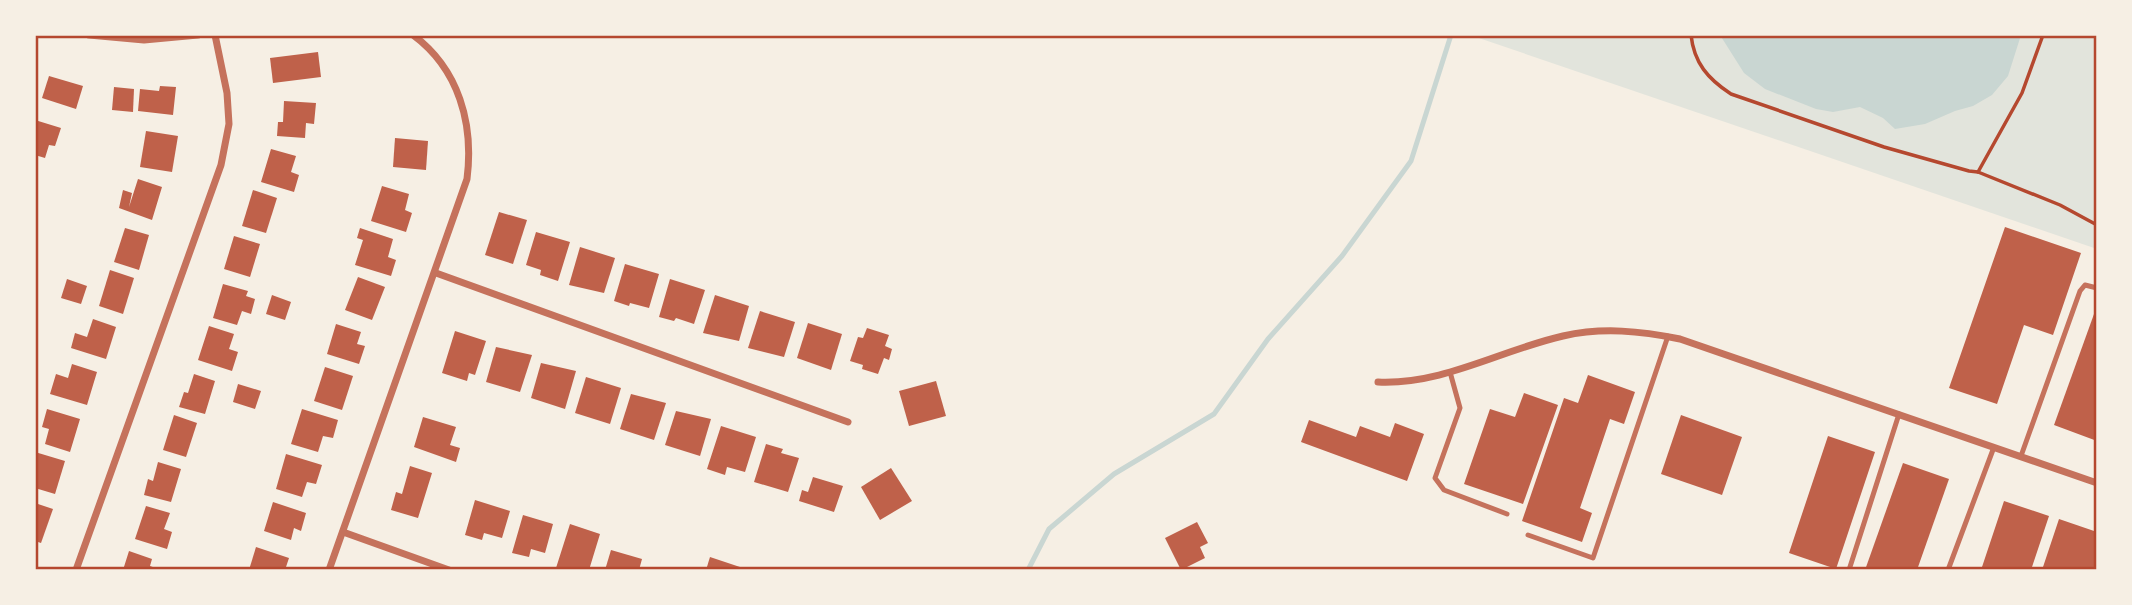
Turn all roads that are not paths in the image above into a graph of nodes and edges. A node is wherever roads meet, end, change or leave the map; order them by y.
1 (89, 35) edge
2 (198, 35) edge
3 (215, 35) edge
4 (412, 35) edge
5 (436, 272) junction
6 (2097, 288) edge
7 (1668, 336) junction
8 (1450, 372) junction
9 (1378, 382) dead end
10 (1899, 414) junction
11 (848, 422) dead end
12 (1994, 447) junction
13 (2021, 457) junction
14 (2097, 483) edge
15 (1507, 514) dead end
16 (344, 532) junction
17 (1528, 535) dead end
18 (76, 570) edge
19 (330, 570) edge
20 (449, 570) edge
21 (1849, 570) edge
22 (1948, 570) edge

1 - 2 street
3 - 18 street
4 - 5 street
5 - 11 street
5 - 16 street
6 - 13 lane
7 - 8 street
7 - 10 street
7 - 17 lane
8 - 9 street
8 - 15 lane
10 - 12 street
10 - 21 lane
12 - 13 street
12 - 22 lane
13 - 14 street
16 - 19 street
16 - 20 street

